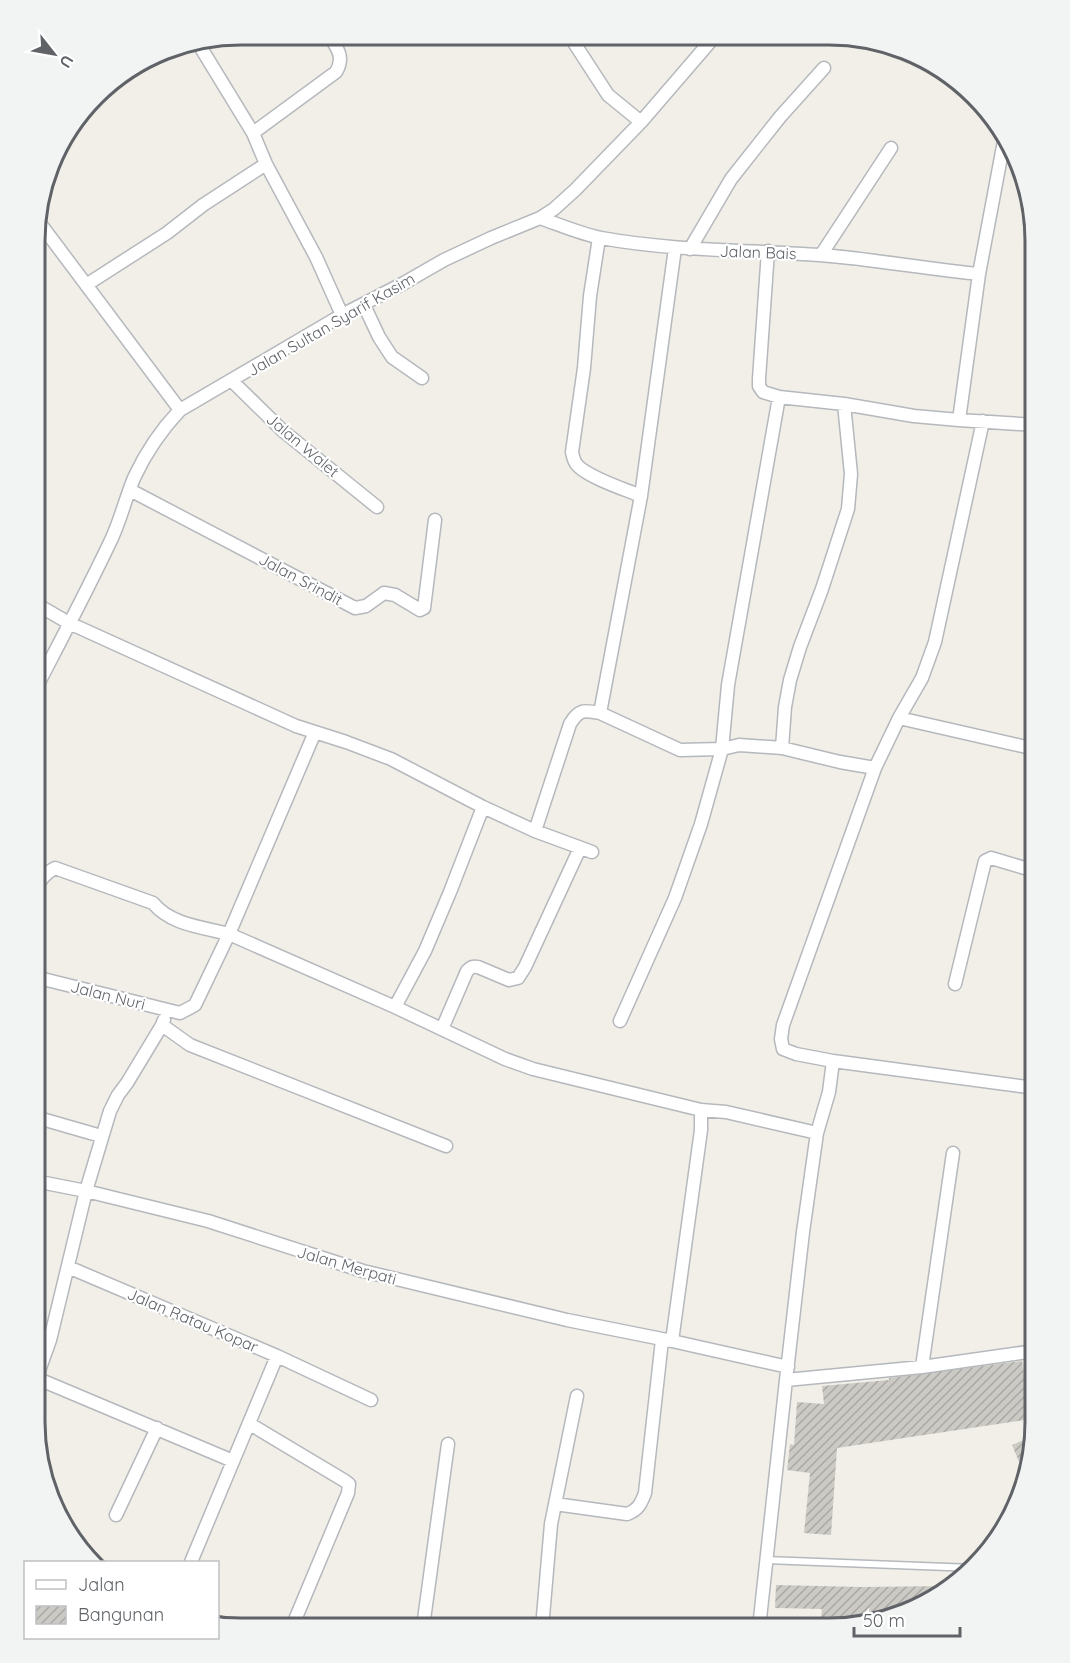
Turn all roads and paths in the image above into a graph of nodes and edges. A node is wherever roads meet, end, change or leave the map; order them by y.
1 (336, 45) edge
2 (576, 45) edge
3 (707, 45) edge
4 (202, 49) edge
5 (824, 68) dead end
6 (641, 122) junction
7 (253, 133) junction
8 (891, 148) dead end
9 (1002, 150) edge
10 (266, 164) junction
11 (540, 218) junction
12 (46, 231) edge
13 (599, 238) junction
14 (675, 248) junction
15 (690, 249) junction
16 (768, 251) junction
17 (821, 255) junction
18 (979, 274) junction
19 (86, 285) junction
20 (364, 305) junction
21 (342, 315) junction
22 (422, 378) dead end
23 (231, 381) junction
24 (780, 397) junction
25 (844, 404) junction
26 (180, 410) junction
27 (959, 420) junction
28 (983, 421) junction
29 (1025, 424) edge
30 (130, 490) junction
31 (641, 496) junction
32 (376, 507) dead end
33 (435, 520) dead end
34 (45, 609) edge
35 (69, 623) junction
36 (45, 670) edge
37 (600, 713) junction
38 (899, 718) junction
39 (315, 732) junction
40 (1025, 747) edge
41 (782, 748) junction
42 (722, 749) junction
43 (874, 768) junction
44 (483, 807) junction
45 (535, 831) junction
46 (1025, 868) edge
47 (45, 874) edge
48 (229, 934) junction
49 (45, 980) edge
50 (955, 984) dead end
51 (395, 1007) junction
52 (174, 1012) junction
53 (620, 1021) dead end
54 (162, 1025) junction
55 (442, 1029) junction
56 (832, 1061) junction
57 (1025, 1087) edge
58 (701, 1110) junction
59 (45, 1120) edge
60 (817, 1133) junction
61 (101, 1136) junction
62 (447, 1146) dead end
63 (953, 1153) dead end
64 (45, 1183) edge
65 (86, 1191) junction
66 (68, 1267) junction
67 (667, 1340) junction
68 (1025, 1352) edge
69 (45, 1353) edge
70 (277, 1356) junction
71 (788, 1367) junction
72 (922, 1367) junction
73 (786, 1380) junction
74 (45, 1384) edge
75 (577, 1396) dead end
76 (371, 1400) dead end
77 (250, 1424) junction
78 (157, 1428) junction
79 (448, 1444) dead end
80 (233, 1461) junction
81 (555, 1504) junction
82 (116, 1515) dead end
83 (766, 1560) junction
84 (192, 1561) edge
85 (960, 1567) edge
86 (296, 1618) edge
87 (424, 1618) edge
88 (543, 1618) edge
89 (760, 1618) edge

1 - 7 street
2 - 6 street
3 - 6 street, Jalan Sultan Syarif Kasim
4 - 7 street
5 - 15 street
6 - 11 street, Jalan Sultan Syarif Kasim
7 - 10 street
8 - 17 street
9 - 18 street
10 - 19 street
10 - 21 street
11 - 13 street, Jalan Bais
11 - 20 street, Jalan Sultan Syarif Kasim
12 - 19 street
13 - 14 street, Jalan Bais
13 - 31 street
14 - 15 street, Jalan Bais
14 - 31 street
15 - 16 street, Jalan Bais
16 - 17 street, Jalan Bais
16 - 24 street
17 - 18 street, Jalan Bais
18 - 27 street
19 - 26 street
20 - 21 street, Jalan Sultan Syarif Kasim
20 - 22 street
21 - 23 street, Jalan Sultan Syarif Kasim
23 - 26 street, Jalan Sultan Syarif Kasim
23 - 32 street, Jalan Walet
24 - 25 street
24 - 42 street
25 - 27 street
25 - 41 street
26 - 30 street, Jalan Sultan Syarif Kasim
27 - 28 street
28 - 29 street
28 - 38 street
30 - 33 street, Jalan Srindit
30 - 35 street, Jalan Sultan Syarif Kasim
31 - 37 street
34 - 35 street
35 - 36 street, Jalan Sultan Syarif Kasim
35 - 39 street
37 - 42 street
37 - 45 street
38 - 40 street
38 - 43 street
39 - 44 street
39 - 48 street
41 - 42 street
41 - 43 street
42 - 53 street
43 - 56 street
44 - 45 street
44 - 51 street
45 - 55 street
46 - 50 street
47 - 48 street
48 - 51 street
48 - 52 street
49 - 52 street, Jalan Nuri
51 - 55 street
52 - 54 street
54 - 61 street
54 - 62 street
55 - 58 street
56 - 57 street
56 - 60 street
58 - 60 street
58 - 67 street
59 - 61 street
60 - 71 street
61 - 65 street
63 - 72 street
64 - 65 street, Jalan Merpati
65 - 66 street
65 - 67 street, Jalan Merpati
66 - 69 street
66 - 70 street, Jalan Ratau Kopar
67 - 71 street, Jalan Merpati
67 - 81 street
68 - 72 street
70 - 76 street
70 - 77 street, Jalan Ratau Kopar
71 - 73 street
72 - 73 street
73 - 83 street
74 - 78 street
75 - 81 street
77 - 80 street, Jalan Ratau Kopar
77 - 86 street
78 - 80 street
78 - 82 street
79 - 87 street
80 - 84 street, Jalan Ratau Kopar
81 - 88 street
83 - 85 lane
83 - 89 street

